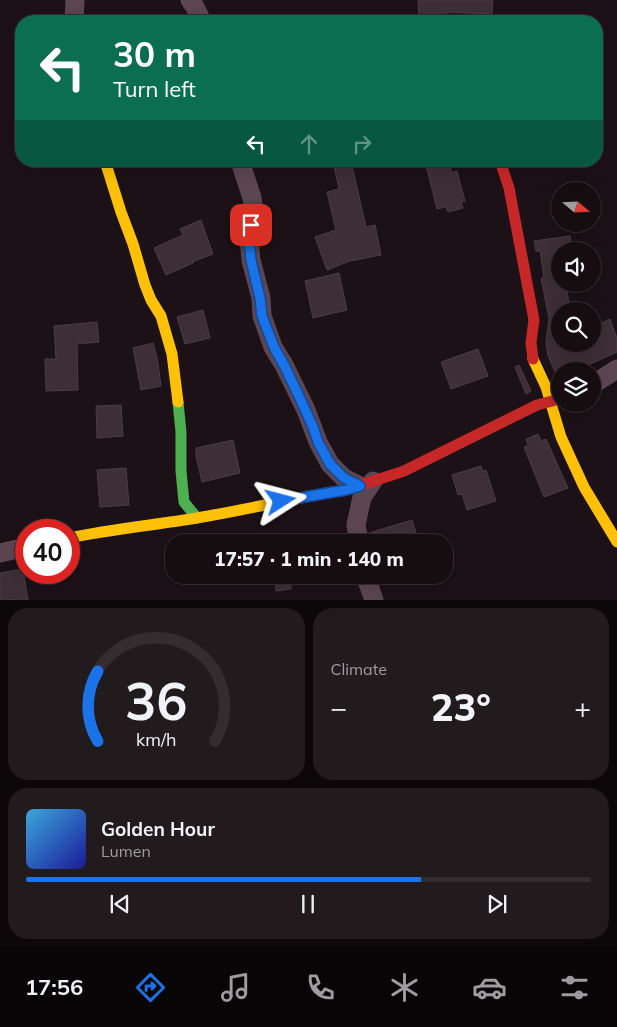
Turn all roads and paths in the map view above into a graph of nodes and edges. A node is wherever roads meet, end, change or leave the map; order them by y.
1 (75, 0) edge
2 (190, 0) edge
3 (74, 15) edge
4 (199, 15) edge
5 (107, 167) edge
6 (242, 167) edge
7 (502, 167) edge
8 (617, 369) edge
9 (601, 379) edge
10 (551, 394) edge
11 (551, 401) edge
12 (557, 412) edge
13 (367, 484) junction
14 (196, 518) junction
15 (358, 534) edge
16 (80, 536) edge
17 (617, 542) edge
18 (15, 550) edge
19 (0, 553) edge
20 (368, 584) edge
21 (374, 600) edge

1 - 3 street
2 - 4 street
5 - 14 street
6 - 13 street
7 - 10 street
8 - 9 street
11 - 13 street
12 - 17 street
13 - 14 street
13 - 15 street
14 - 16 street
18 - 19 street
20 - 21 street

